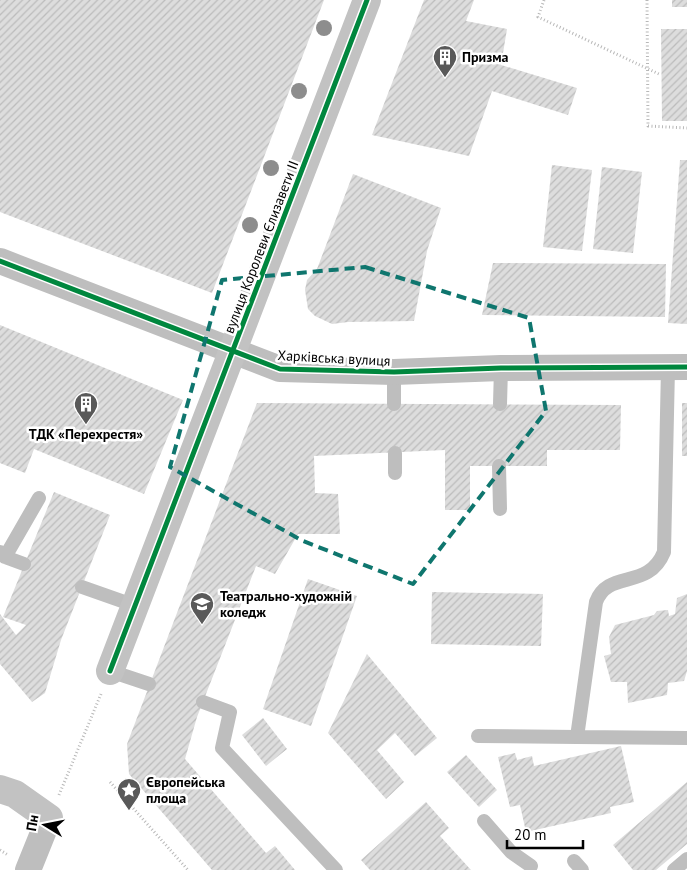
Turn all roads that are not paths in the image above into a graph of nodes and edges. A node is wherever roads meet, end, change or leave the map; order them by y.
1 (367, 0) edge
2 (0, 261) edge
3 (233, 352) junction
4 (501, 368) junction
5 (677, 368) edge
6 (394, 372) junction
7 (394, 404) dead end
8 (500, 404) dead end
9 (395, 453) dead end
10 (500, 466) dead end
11 (395, 472) dead end
12 (39, 498) dead end
13 (500, 509) dead end
14 (2, 555) edge
15 (24, 564) dead end
16 (82, 586) dead end
17 (136, 606) junction
18 (110, 670) joint
19 (149, 684) dead end
20 (203, 702) dead end
21 (478, 736) dead end
22 (577, 737) junction
23 (687, 738) edge
24 (0, 788) edge
25 (49, 818) joint
26 (484, 821) dead end
27 (687, 859) edge
28 (531, 869) edge
29 (28, 870) edge
30 (336, 870) edge
31 (674, 870) edge

1 - 3 street, вулиця Королеви Єлизавети ІІ
2 - 3 street, Харківська вулиця
3 - 6 street, Харківська вулиця
3 - 17 street, вулиця Королеви Єлизавети ІІ
4 - 5 street, Харківська вулиця
4 - 6 street, Харківська вулиця
4 - 8 lane
5 - 22 lane
6 - 7 lane
9 - 11 lane
10 - 13 lane
12 - 14 lane
14 - 15 lane
16 - 17 lane
17 - 18 street, вулиця Королеви Єлизавети ІІ
18 - 19 lane
20 - 30 lane
21 - 22 lane
22 - 23 lane
24 - 25 street
25 - 29 street
26 - 28 lane
27 - 31 lane

